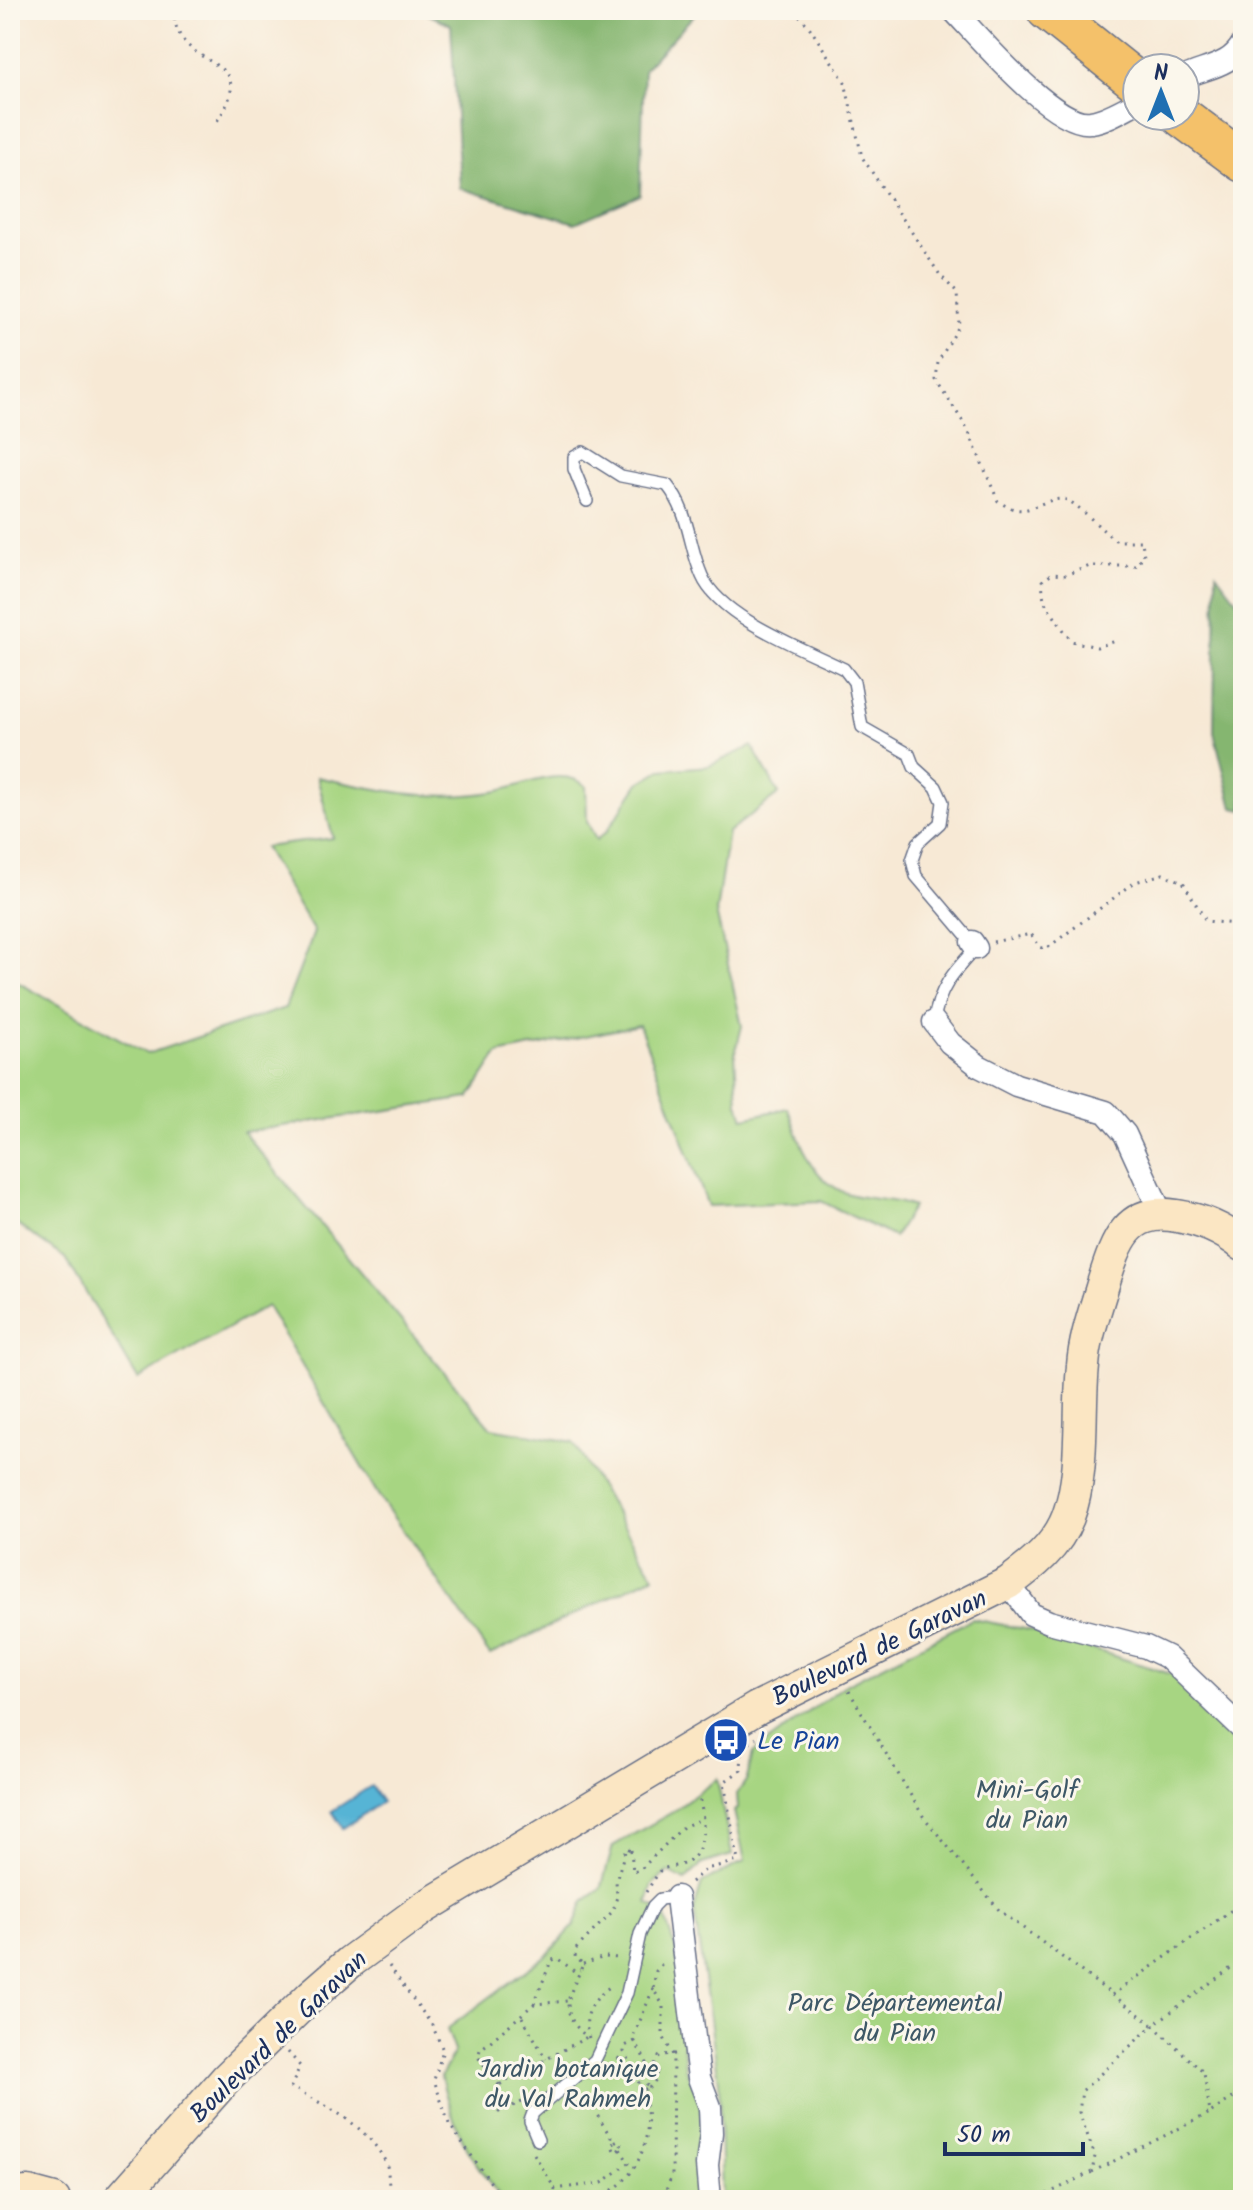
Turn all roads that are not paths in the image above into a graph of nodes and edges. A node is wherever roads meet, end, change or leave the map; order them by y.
1 (953, 10) edge
2 (1047, 10) edge
3 (1084, 10) edge
4 (1164, 10) edge
5 (1190, 10) edge
6 (1243, 43) edge
7 (1121, 52) edge
8 (1121, 57) edge
9 (1201, 72) edge
10 (1201, 102) edge
11 (1121, 109) edge
12 (1201, 131) edge
13 (1243, 133) edge
14 (1243, 162) edge
15 (587, 501) dead end
16 (934, 1022) joint
17 (1161, 1213) junction
18 (1243, 1245) edge
19 (1008, 1583) junction
20 (1243, 1730) edge
21 (682, 1891) joint
22 (538, 2140) road end
23 (10, 2194) edge
24 (54, 2200) edge
25 (119, 2200) edge
26 (710, 2200) edge

1 - 11 street
2 - 8 highway
3 - 7 highway
4 - 5 lane
6 - 9 street
10 - 13 highway
12 - 14 highway
15 - 16 lane
16 - 17 street
17 - 18 street
17 - 19 street, Boulevard de Garavan
19 - 20 street
19 - 25 street, Boulevard de Garavan
21 - 22 lane
21 - 26 street
23 - 24 street

